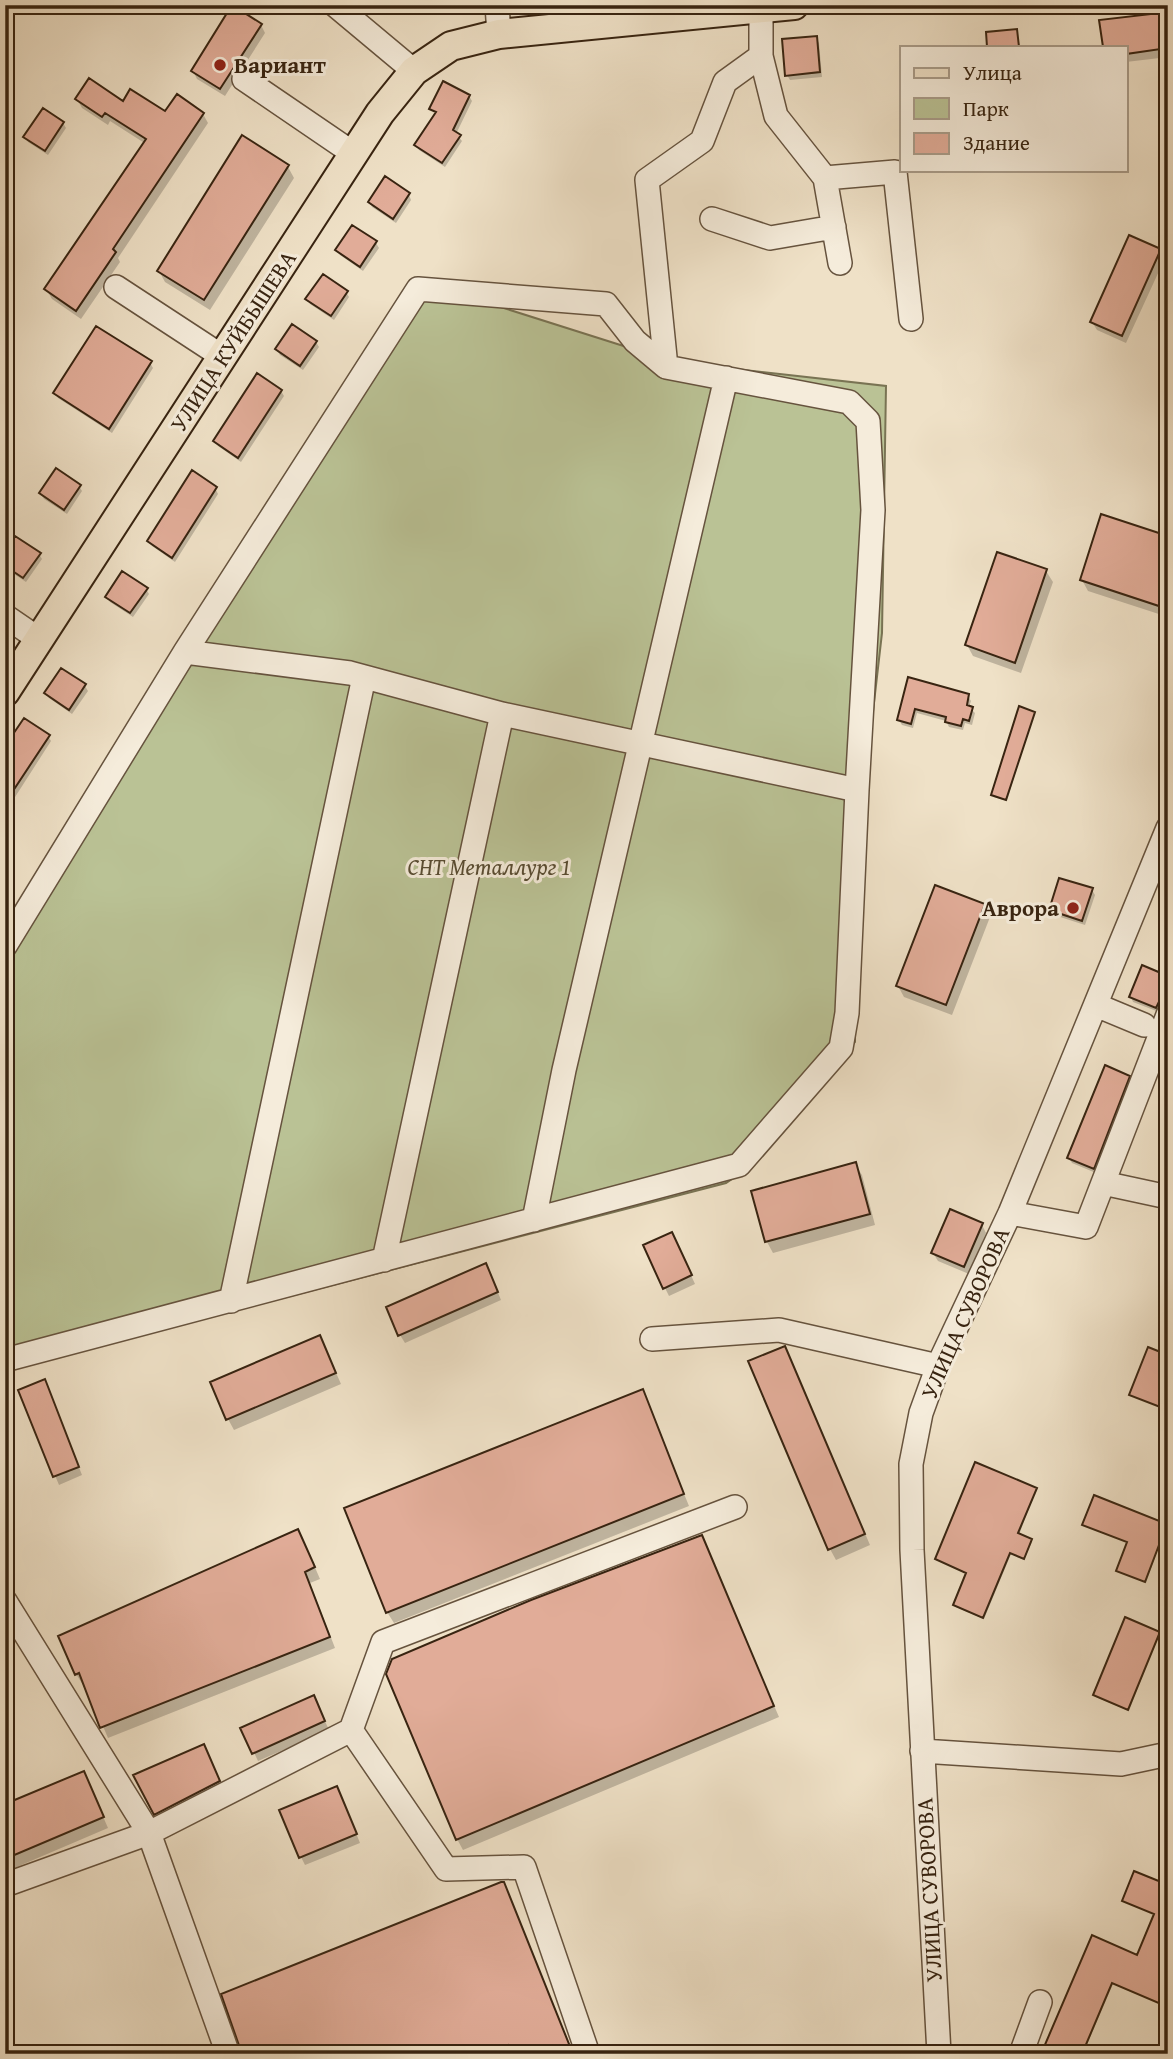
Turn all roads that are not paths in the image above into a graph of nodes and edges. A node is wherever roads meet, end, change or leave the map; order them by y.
1 (335, 5) edge
2 (497, 5) edge
3 (794, 5) edge
4 (761, 6) edge
5 (499, 34) junction
6 (761, 56) junction
7 (414, 71) junction
8 (244, 79) dead end
9 (354, 154) junction
10 (825, 178) junction
11 (712, 219) dead end
12 (834, 227) junction
13 (840, 263) dead end
14 (116, 287) dead end
15 (911, 319) dead end
16 (223, 357) junction
17 (666, 367) junction
18 (726, 379) junction
19 (5, 616) edge
20 (40, 640) junction
21 (185, 652) junction
22 (365, 677) junction
23 (5, 692) edge
24 (502, 714) junction
25 (640, 744) junction
26 (858, 790) junction
27 (1168, 828) edge
28 (1158, 879) edge
29 (5, 946) edge
30 (1096, 1005) junction
31 (1168, 1015) edge
32 (1144, 1025) dead end
33 (1103, 1183) junction
34 (1168, 1197) edge
35 (1010, 1213) junction
36 (534, 1220) junction
37 (384, 1260) junction
38 (231, 1301) junction
39 (652, 1339) dead end
40 (5, 1360) edge
41 (938, 1366) junction
42 (734, 1507) dead end
43 (5, 1601) edge
44 (351, 1730) junction
45 (922, 1751) junction
46 (1168, 1754) edge
47 (149, 1833) junction
48 (5, 1885) edge
49 (1040, 2002) dead end
50 (932, 2048) edge
51 (228, 2054) edge
52 (588, 2054) edge
53 (1021, 2054) edge

1 - 7 street
2 - 5 street
3 - 4 main road, УЛИЦА КУЙБЫШЕВА
4 - 5 main road, УЛИЦА КУЙБЫШЕВА
4 - 6 street
5 - 7 main road, УЛИЦА КУЙБЫШЕВА
6 - 10 street
6 - 17 street
7 - 9 main road, УЛИЦА КУЙБЫШЕВА
8 - 9 street
9 - 16 main road, УЛИЦА КУЙБЫШЕВА
10 - 12 street
10 - 15 street
11 - 12 street
12 - 13 street
14 - 16 street
16 - 20 main road, УЛИЦА КУЙБЫШЕВА
17 - 18 street
17 - 21 street
18 - 25 street
18 - 26 street
19 - 20 street
20 - 23 main road, УЛИЦА КУЙБЫШЕВА
21 - 22 street
21 - 29 street
22 - 24 street
22 - 38 street
24 - 25 street
24 - 37 street
25 - 26 street
25 - 36 street
26 - 36 street
27 - 28 street, УЛИЦА СУВОРОВА
28 - 30 street, УЛИЦА СУВОРОВА
30 - 32 street
30 - 35 street, УЛИЦА СУВОРОВА
31 - 33 street
33 - 34 street
33 - 35 street
35 - 41 street, УЛИЦА СУВОРОВА
36 - 37 street
37 - 38 street
38 - 40 street
39 - 41 street
41 - 45 street, УЛИЦА СУВОРОВА
42 - 44 street
43 - 47 street
44 - 47 street
44 - 52 street
45 - 46 street
45 - 50 street, УЛИЦА СУВОРОВА
47 - 48 street
47 - 51 street
49 - 53 street

